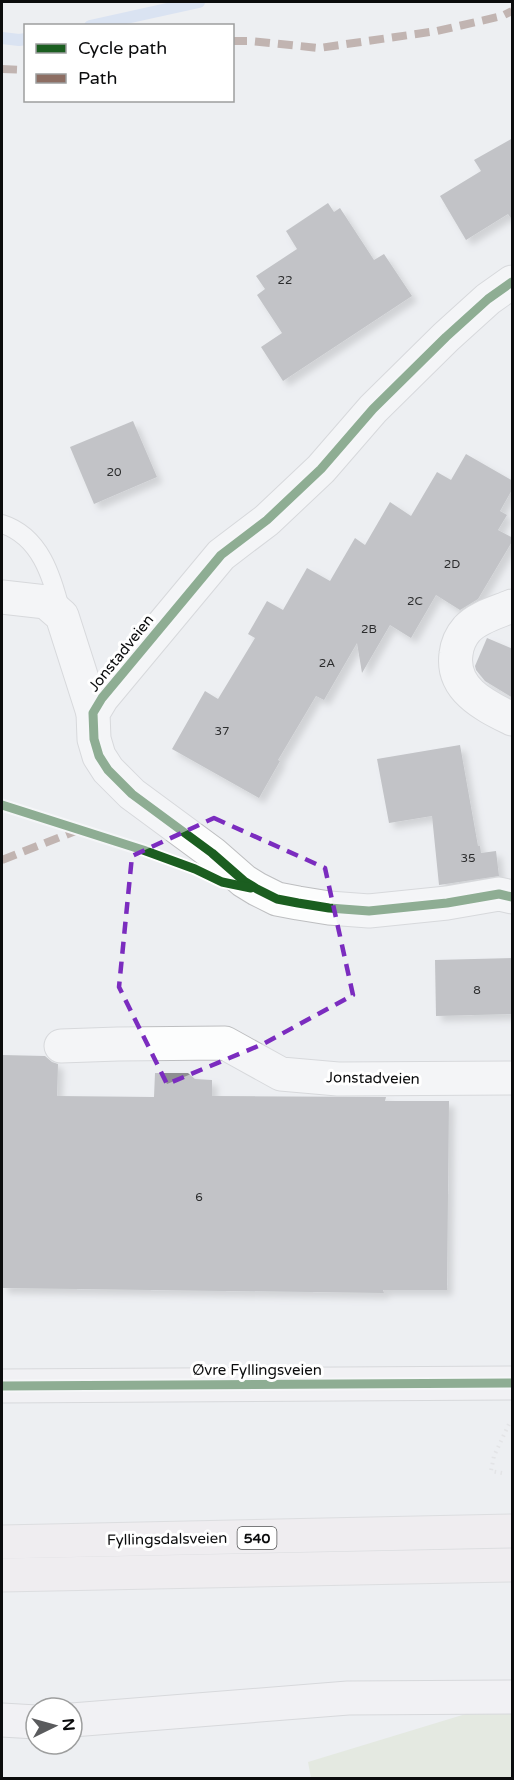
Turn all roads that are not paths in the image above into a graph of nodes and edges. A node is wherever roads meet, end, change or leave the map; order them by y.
1 (513, 282) edge
2 (2, 524) edge
3 (2, 597) edge
4 (513, 606) edge
5 (62, 616) junction
6 (93, 713) junction
7 (513, 719) edge
8 (513, 897) edge
9 (61, 1046) dead end
10 (513, 1078) edge
11 (513, 1383) edge
12 (2, 1386) edge
13 (513, 1532) edge
14 (2, 1542) edge
15 (513, 1565) edge
16 (2, 1575) edge
17 (513, 1697) edge
18 (84, 1719) edge
19 (2, 1720) edge
20 (24, 1721) edge

1 - 6 street, Jonstadveien
2 - 5 lane
3 - 5 street
4 - 7 street
5 - 6 street
6 - 8 street, Jonstadveien
9 - 10 street, Jonstadveien
11 - 12 main road, Øvre Fyllingsveien
13 - 14 main road, Fyllingsdalsveien / 540
15 - 16 main road, 540
17 - 18 main road
19 - 20 main road

